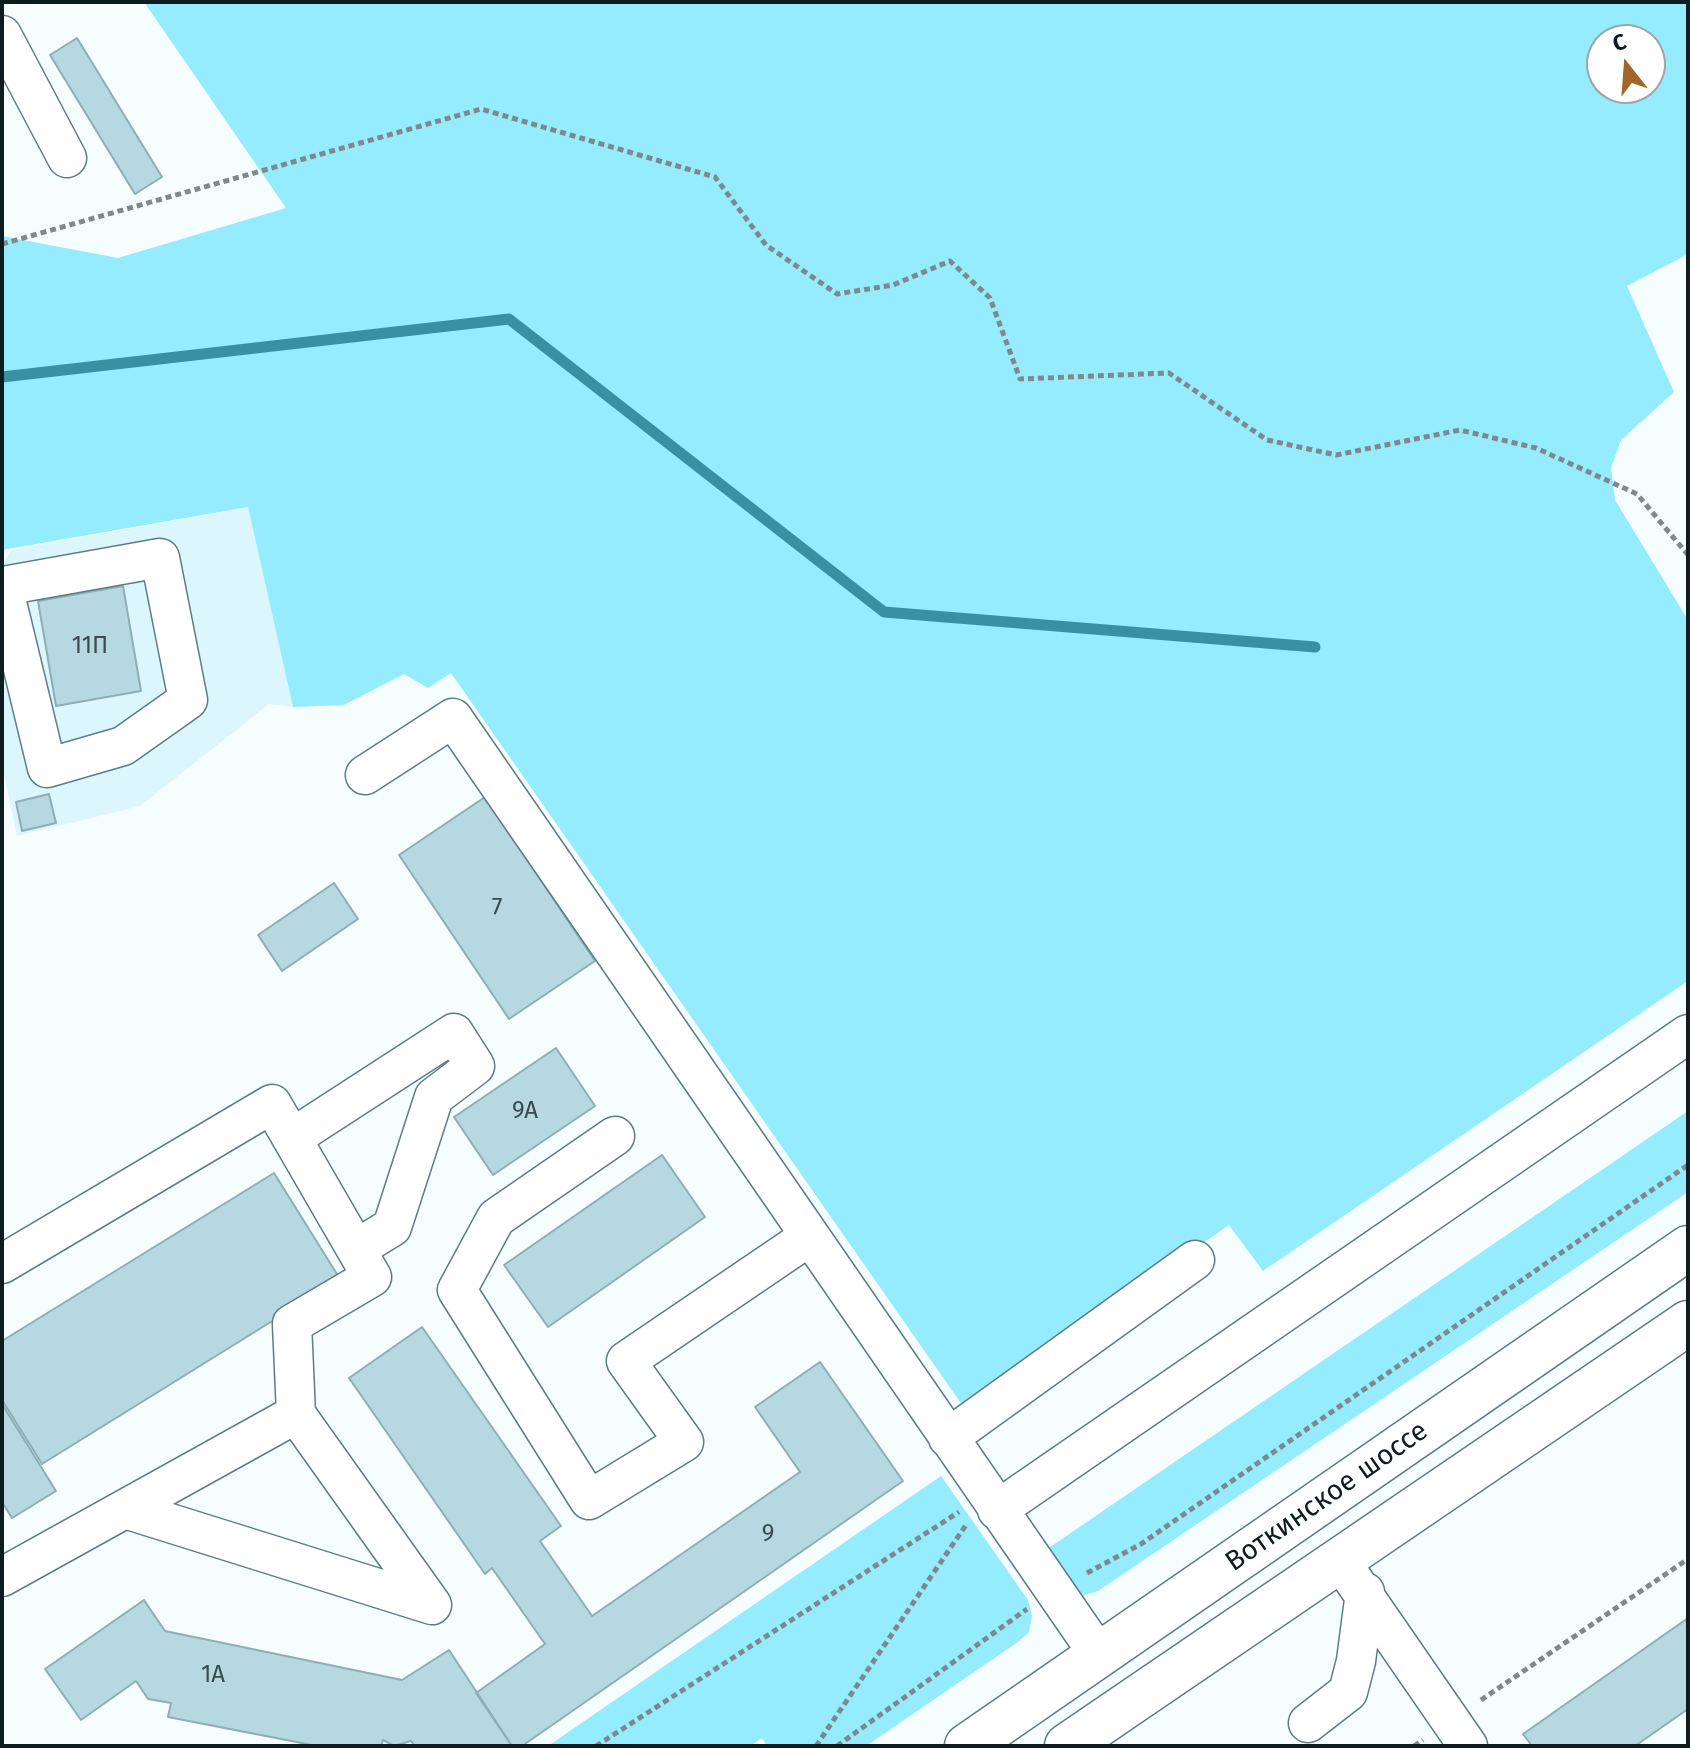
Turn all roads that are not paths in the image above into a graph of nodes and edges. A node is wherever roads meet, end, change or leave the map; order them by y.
1 (2, 35) edge
2 (67, 158) dead end
3 (2, 586) edge
4 (365, 775) dead end
5 (1688, 1034) edge
6 (615, 1136) dead end
7 (292, 1138) junction
8 (810, 1236) junction
9 (1688, 1248) edge
10 (356, 1249) junction
11 (1195, 1260) dead end
12 (2, 1264) edge
13 (1688, 1323) edge
14 (296, 1414) junction
15 (948, 1438) junction
16 (992, 1502) junction
17 (125, 1509) junction
18 (6, 1567) edge
19 (1352, 1575) junction
20 (1099, 1655) junction
21 (1308, 1723) dead end
22 (1459, 1734) edge
23 (967, 1746) edge
24 (1067, 1746) edge

1 - 2 lane
3 - 3 lane
4 - 8 lane
5 - 16 lane
6 - 8 lane
7 - 10 lane
7 - 10 lane
7 - 12 lane
8 - 15 lane
9 - 20 main road, Воткинское шоссе
10 - 14 lane
11 - 15 lane
13 - 19 main road, Воткинское шоссе
14 - 17 lane
14 - 17 lane
15 - 16 lane
16 - 20 lane
17 - 18 lane
19 - 21 lane
19 - 22 lane
19 - 24 main road, Воткинское шоссе
20 - 23 main road, Воткинское шоссе

